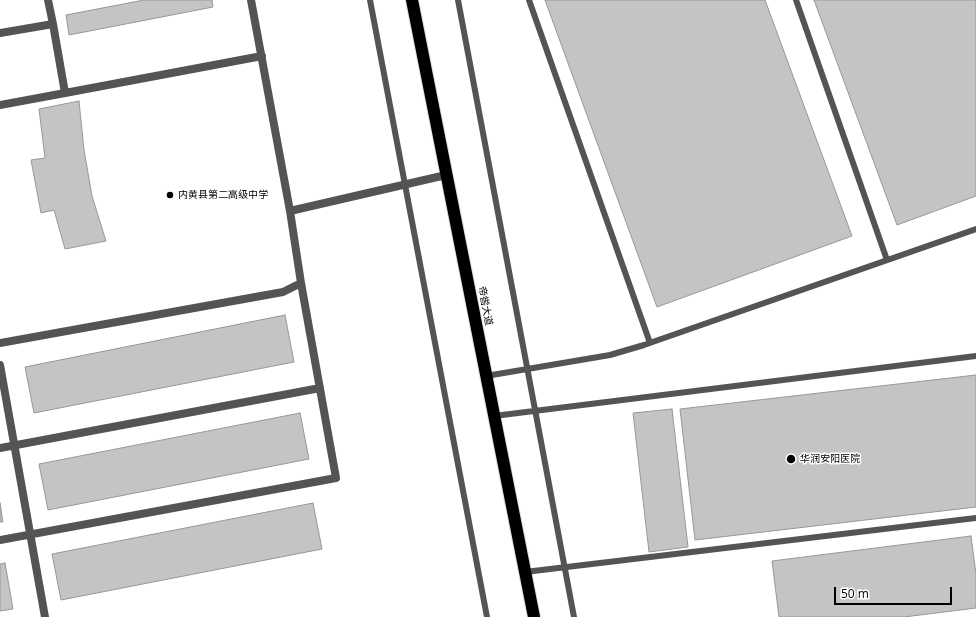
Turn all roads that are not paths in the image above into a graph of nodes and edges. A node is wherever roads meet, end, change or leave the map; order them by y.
1 (48, 0) edge
2 (252, 0) edge
3 (370, 0) edge
4 (412, 0) edge
5 (458, 0) edge
6 (529, 0) edge
7 (796, 0) edge
8 (53, 24) junction
9 (0, 33) edge
10 (262, 56) junction
11 (65, 93) junction
12 (0, 105) edge
13 (446, 175) junction
14 (405, 185) junction
15 (290, 211) junction
16 (976, 229) edge
17 (887, 260) junction
18 (301, 283) junction
19 (650, 343) junction
20 (0, 344) edge
21 (976, 356) edge
22 (0, 365) edge
23 (528, 369) junction
24 (486, 376) junction
25 (320, 388) junction
26 (535, 411) junction
27 (494, 416) junction
28 (14, 445) junction
29 (0, 448) edge
30 (976, 518) edge
31 (30, 534) junction
32 (0, 540) edge
33 (565, 567) junction
34 (525, 572) junction
35 (45, 617) edge
36 (487, 617) edge
37 (534, 617) edge
38 (574, 617) edge

1 - 8 street
2 - 10 street
3 - 14 lane
4 - 13 highway, 帝喾大道
5 - 23 lane
6 - 19 lane
7 - 17 lane
8 - 9 street
8 - 11 street
10 - 11 street
10 - 15 street
11 - 12 street
13 - 14 street
13 - 24 highway, 帝喾大道
14 - 15 street
14 - 36 lane
15 - 18 street
16 - 17 lane
17 - 19 lane
18 - 20 street
18 - 25 street
19 - 23 lane
21 - 26 lane
22 - 28 street
23 - 24 lane
23 - 26 lane
24 - 27 highway, 帝喾大道
25 - 28 street
25 - 31 street
26 - 27 lane
26 - 33 lane
27 - 34 highway, 帝喾大道
28 - 29 street
28 - 31 street
30 - 33 lane
31 - 32 street
31 - 35 street
33 - 34 lane
33 - 38 lane
34 - 37 highway, 帝喾大道

